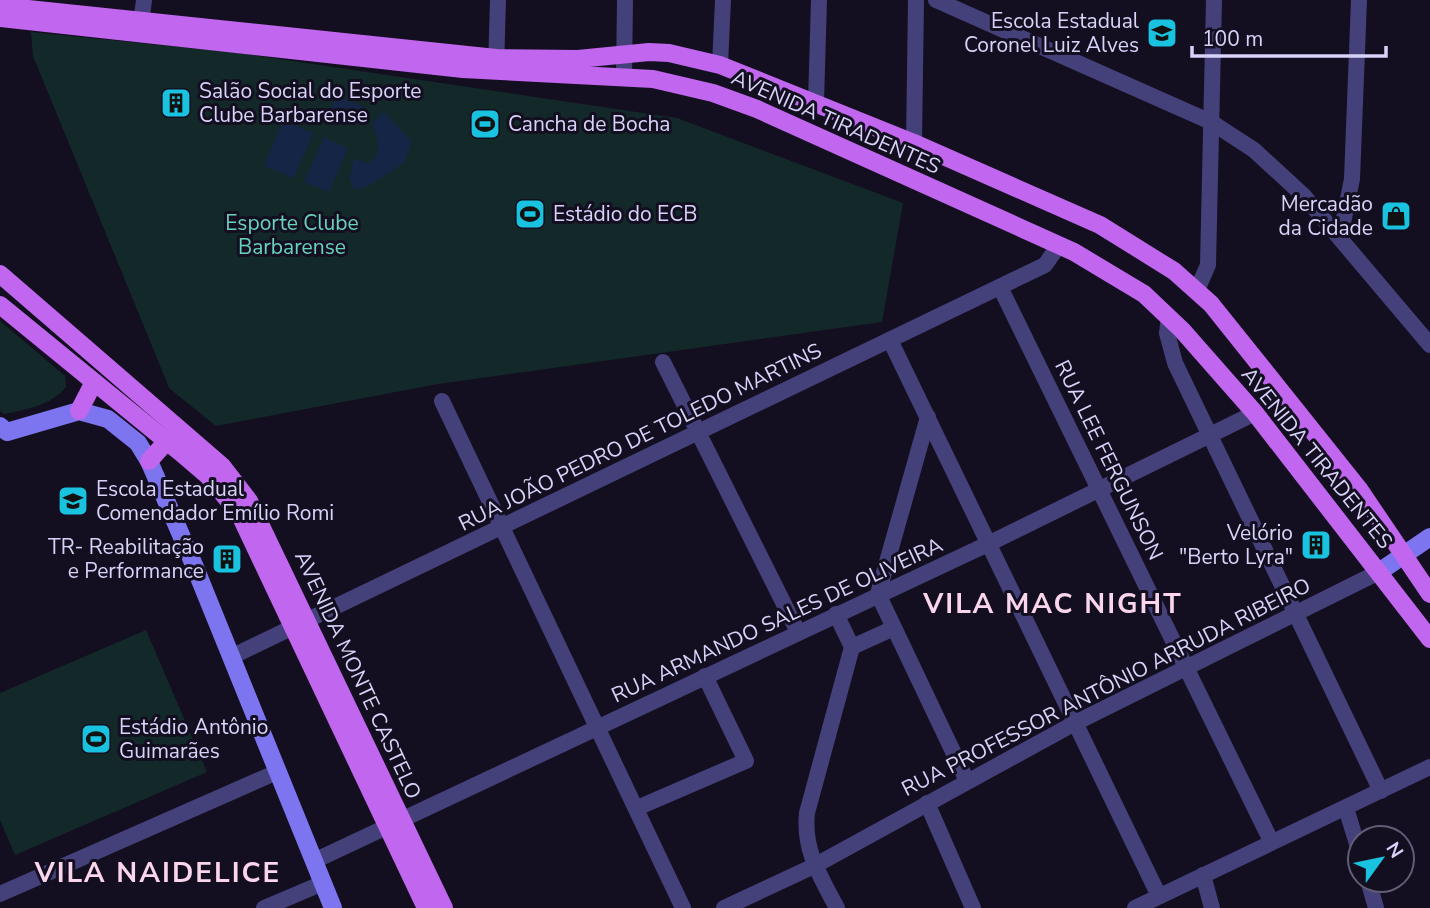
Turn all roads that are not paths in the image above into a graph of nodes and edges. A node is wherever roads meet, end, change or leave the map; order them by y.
1 (144, 0) edge
2 (498, 0) edge
3 (625, 0) edge
4 (723, 0) edge
5 (819, 0) edge
6 (916, 0) edge
7 (936, 0) edge
8 (1214, 0) edge
9 (1359, 0) edge
10 (0, 6) edge
11 (0, 18) edge
12 (141, 27) junction
13 (623, 52) junction
14 (496, 64) junction
15 (720, 65) junction
16 (624, 77) junction
17 (816, 102) junction
18 (1211, 122) junction
19 (914, 143) junction
20 (1340, 237) junction
21 (1059, 245) junction
22 (0, 274) edge
23 (1000, 287) junction
24 (1197, 290) junction
25 (0, 305) edge
26 (1169, 317) junction
27 (890, 340) junction
28 (1430, 345) edge
29 (663, 362) dead end
30 (94, 382) junction
31 (442, 401) dead end
32 (79, 411) junction
33 (1255, 413) junction
34 (928, 416) junction
35 (2, 431) edge
36 (698, 432) junction
37 (1209, 437) junction
38 (167, 441) junction
39 (149, 461) junction
40 (1100, 490) junction
41 (502, 527) junction
42 (1430, 537) edge
43 (990, 543) junction
44 (1405, 554) junction
45 (1379, 572) junction
46 (878, 594) junction
47 (1430, 594) edge
48 (836, 614) junction
49 (1297, 615) junction
50 (299, 624) junction
51 (894, 628) junction
52 (798, 632) junction
53 (1430, 639) edge
54 (852, 647) junction
55 (231, 657) junction
56 (1186, 668) junction
57 (705, 676) junction
58 (1075, 723) junction
59 (598, 727) junction
60 (1430, 767) edge
61 (277, 772) junction
62 (967, 781) junction
63 (1381, 791) junction
64 (927, 803) junction
65 (638, 808) junction
66 (1346, 808) junction
67 (395, 823) junction
68 (1351, 824) edge
69 (1271, 841) junction
70 (314, 862) junction
71 (814, 866) junction
72 (1203, 875) junction
73 (323, 883) junction
74 (0, 894) edge
75 (1159, 897) junction
76 (264, 908) edge
77 (334, 908) edge
78 (426, 908) edge
79 (444, 908) edge
80 (683, 908) edge
81 (724, 908) edge
82 (837, 908) edge
83 (973, 908) edge
84 (1135, 908) edge
85 (1212, 908) edge

1 - 12 street
2 - 14 street
3 - 13 street
4 - 15 street
5 - 17 street
6 - 19 street
7 - 18 street
8 - 18 street
9 - 20 street
10 - 12 main road, AVENIDA TIRADENTES
11 - 12 main road, AVENIDA TIRADENTES
12 - 14 main road, AVENIDA TIRADENTES
13 - 14 main road, AVENIDA TIRADENTES
13 - 15 main road, AVENIDA TIRADENTES
13 - 16 street
14 - 16 main road, AVENIDA TIRADENTES
15 - 17 main road, AVENIDA TIRADENTES
16 - 21 main road, AVENIDA TIRADENTES
17 - 19 main road, AVENIDA TIRADENTES
18 - 20 street
18 - 24 street
19 - 24 main road, AVENIDA TIRADENTES
20 - 28 street
21 - 23 street, RUA JOÃO PEDRO DE TOLEDO MARTINS
21 - 26 main road, AVENIDA TIRADENTES
22 - 50 main road, AVENIDA MONTE CASTELO
23 - 27 street, RUA JOÃO PEDRO DE TOLEDO MARTINS
23 - 40 street, RUA LEE FERGUNSON
24 - 44 main road, AVENIDA TIRADENTES
25 - 30 main road, AVENIDA MONTE CASTELO
26 - 33 main road, AVENIDA TIRADENTES
26 - 37 street
27 - 34 street
27 - 36 street, RUA JOÃO PEDRO DE TOLEDO MARTINS
29 - 36 street
30 - 32 main road
30 - 38 main road, AVENIDA MONTE CASTELO
31 - 41 street
32 - 35 street
32 - 39 street
33 - 37 street, RUA ARMANDO SALES DE OLIVEIRA
33 - 45 main road, AVENIDA TIRADENTES
34 - 43 street
34 - 46 street
36 - 41 street, RUA JOÃO PEDRO DE TOLEDO MARTINS
36 - 52 street
37 - 40 street, RUA ARMANDO SALES DE OLIVEIRA
37 - 49 street
38 - 39 main road
38 - 50 main road, AVENIDA MONTE CASTELO
39 - 55 street
40 - 43 street, RUA ARMANDO SALES DE OLIVEIRA
40 - 56 street, RUA LEE FERGUNSON
41 - 50 street, RUA JOÃO PEDRO DE TOLEDO MARTINS
41 - 59 street
42 - 44 street, RUA PROFESSOR ANTÔNIO ARRUDA RIBEIRO
43 - 46 street, RUA ARMANDO SALES DE OLIVEIRA
43 - 58 street
44 - 45 street, RUA PROFESSOR ANTÔNIO ARRUDA RIBEIRO
44 - 47 main road, AVENIDA TIRADENTES
45 - 49 street, RUA PROFESSOR ANTÔNIO ARRUDA RIBEIRO
45 - 53 main road, AVENIDA TIRADENTES
46 - 48 street, RUA ARMANDO SALES DE OLIVEIRA
46 - 51 street
48 - 52 street, RUA ARMANDO SALES DE OLIVEIRA
48 - 54 street
49 - 56 street, RUA PROFESSOR ANTÔNIO ARRUDA RIBEIRO
49 - 63 street
50 - 55 street, RUA JOÃO PEDRO DE TOLEDO MARTINS
50 - 67 main road, AVENIDA MONTE CASTELO
51 - 54 street
51 - 62 street
52 - 57 street, RUA ARMANDO SALES DE OLIVEIRA
54 - 71 street
55 - 61 street
56 - 58 street, RUA PROFESSOR ANTÔNIO ARRUDA RIBEIRO
56 - 69 street, RUA LEE FERGUNSON
57 - 59 street, RUA ARMANDO SALES DE OLIVEIRA
57 - 65 street
58 - 62 street, RUA PROFESSOR ANTÔNIO ARRUDA RIBEIRO
58 - 75 street
59 - 65 street
59 - 67 street, RUA ARMANDO SALES DE OLIVEIRA
60 - 63 street
61 - 70 street
61 - 74 street
62 - 64 street, RUA PROFESSOR ANTÔNIO ARRUDA RIBEIRO
63 - 66 street
64 - 71 street, RUA PROFESSOR ANTÔNIO ARRUDA RIBEIRO
64 - 83 street
65 - 80 street
66 - 68 street
66 - 69 street
67 - 70 street, RUA ARMANDO SALES DE OLIVEIRA
67 - 78 main road, AVENIDA MONTE CASTELO
67 - 79 main road, AVENIDA MONTE CASTELO
69 - 72 street
70 - 73 street
71 - 81 street, RUA PROFESSOR ANTÔNIO ARRUDA RIBEIRO
71 - 82 street
72 - 75 street
72 - 85 street
73 - 76 street
73 - 77 street
75 - 84 street

